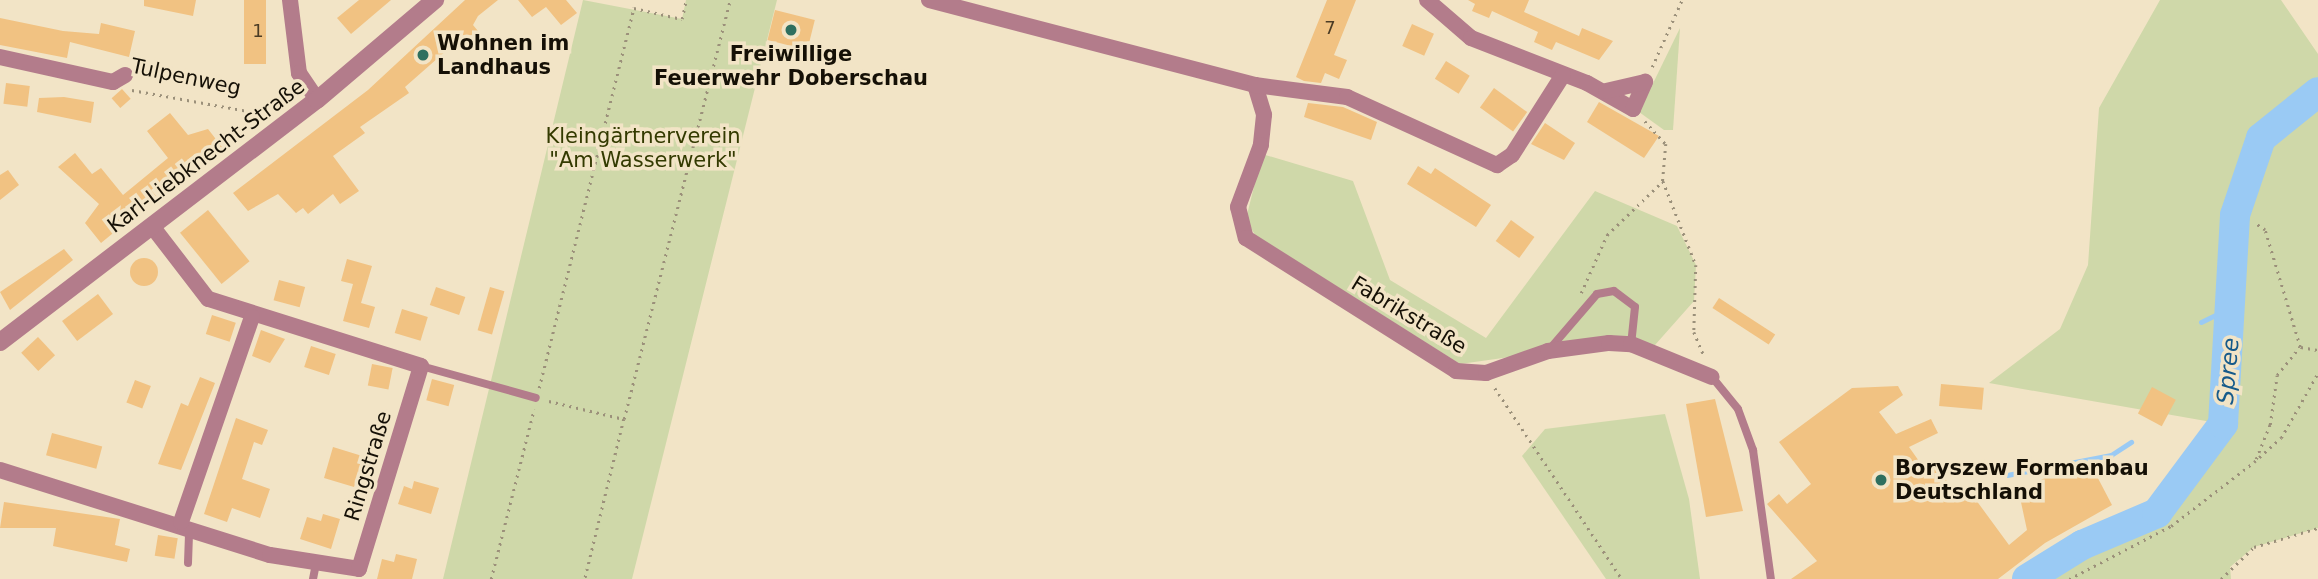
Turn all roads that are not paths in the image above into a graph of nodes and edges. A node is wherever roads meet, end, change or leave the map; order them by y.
1 (289, 0) edge
2 (435, 0) edge
3 (929, 0) edge
4 (1427, 0) edge
5 (989, 8) edge
6 (0, 57) edge
7 (1563, 75) junction
8 (119, 78) road end
9 (1255, 85) junction
10 (1606, 91) junction
11 (317, 100) junction
12 (152, 226) junction
13 (252, 317) junction
14 (0, 342) edge
15 (1631, 344) junction
16 (1548, 351) junction
17 (421, 366) junction
18 (1712, 377) joint
19 (536, 398) road end
20 (0, 470) edge
21 (185, 524) junction
22 (188, 563) dead end
23 (314, 572) edge
24 (351, 576) edge
25 (1772, 579) edge

1 - 11 street
2 - 11 street, Karl-Liebknecht-Straße
3 - 5 street
4 - 7 street
5 - 9 street
6 - 8 street, Tulpenweg
7 - 9 street
7 - 10 street
9 - 16 street, Fabrikstraße
10 - 10 street
11 - 12 street, Karl-Liebknecht-Straße
12 - 13 street
12 - 14 street, Karl-Liebknecht-Straße
13 - 17 street
13 - 21 street
15 - 16 street, Fabrikstraße
15 - 16 lane
15 - 18 street, Fabrikstraße
17 - 19 lane
17 - 24 street, Ringstraße
18 - 25 lane, Fabrikstraße
20 - 21 street, Ringstraße
21 - 22 lane
21 - 23 street, Ringstraße
23 - 24 street, Ringstraße

